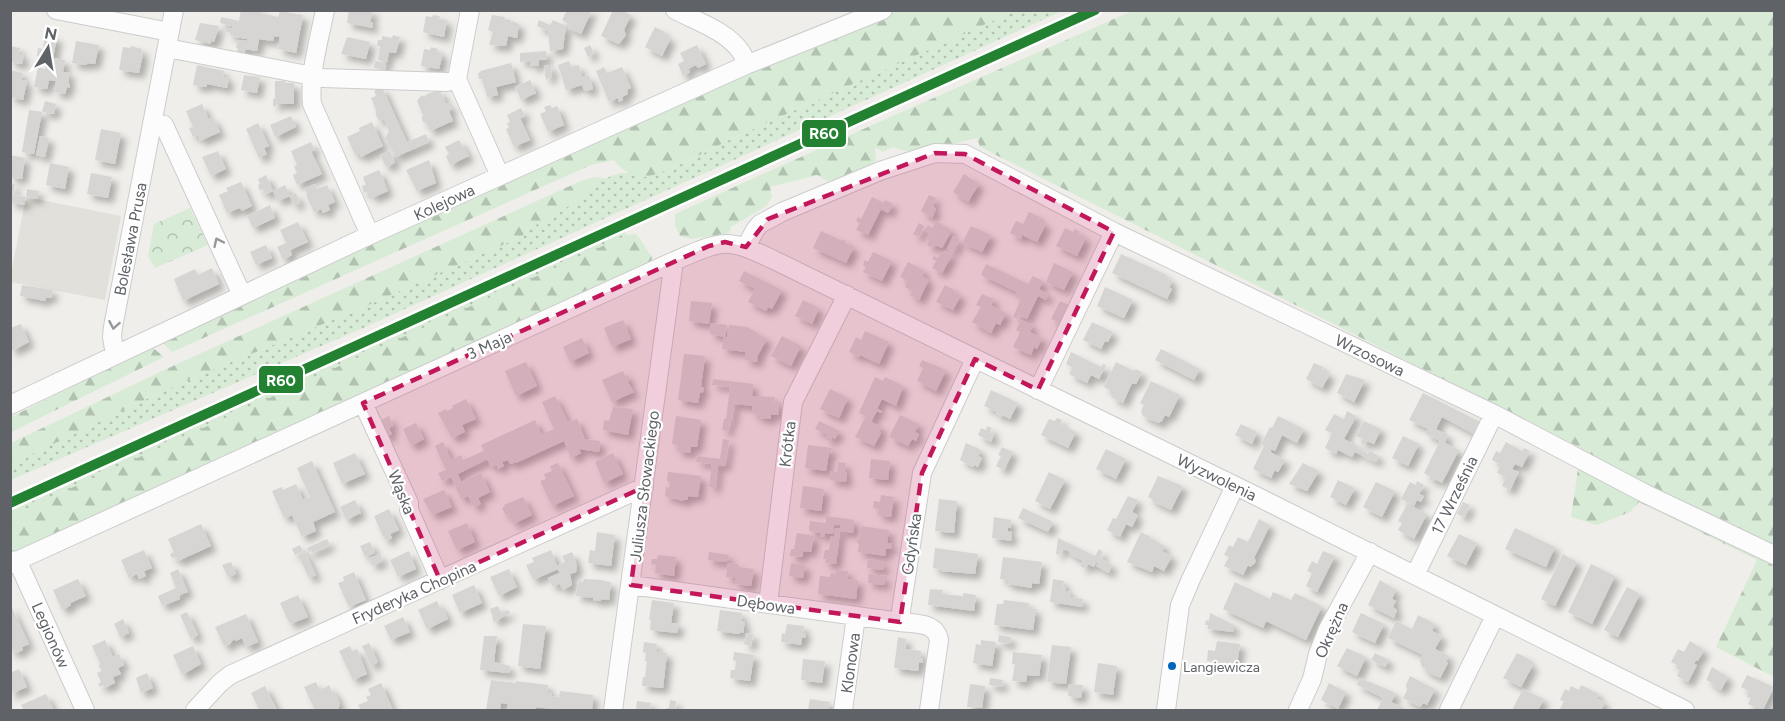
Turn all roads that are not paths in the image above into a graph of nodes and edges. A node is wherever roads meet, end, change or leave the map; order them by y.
1 (56, 10) edge
2 (174, 10) edge
3 (325, 10) edge
4 (470, 10) edge
5 (675, 10) edge
6 (883, 10) edge
7 (169, 40) junction
8 (746, 65) junction
9 (312, 76) junction
10 (457, 79) junction
11 (152, 123) junction
12 (500, 176) junction
13 (1114, 232) junction
14 (370, 235) junction
15 (746, 247) junction
16 (674, 261) junction
17 (242, 295) junction
18 (847, 295) junction
19 (115, 356) junction
20 (975, 359) junction
21 (1038, 390) junction
22 (363, 403) junction
23 (10, 405) edge
24 (1494, 414) junction
25 (1235, 486) junction
26 (644, 487) junction
27 (1370, 552) junction
28 (1774, 555) edge
29 (14, 562) edge
30 (1415, 575) junction
31 (440, 580) junction
32 (631, 585) junction
33 (768, 604) junction
34 (856, 616) junction
35 (1495, 616) junction
36 (900, 622) junction
37 (85, 711) edge
38 (195, 711) edge
39 (613, 711) edge
40 (843, 711) edge
41 (929, 711) edge
42 (1166, 711) edge
43 (1298, 711) edge
44 (1449, 711) edge
45 (1685, 711) edge

1 - 7 street
2 - 7 street, Bolesława Prusa
3 - 9 street
4 - 10 street
5 - 8 street
6 - 8 street, Kolejowa
7 - 9 street
7 - 11 street, Bolesława Prusa
8 - 12 street, Kolejowa
9 - 10 street
9 - 14 street
10 - 12 street
17 -> 11 street
11 -> 19 street, Bolesława Prusa
12 - 14 street, Kolejowa
13 - 15 street, Wrzosowa
13 - 21 street
13 - 24 street, Wrzosowa
14 - 17 street, Kolejowa
15 - 16 street, 3 Maja
15 - 18 street, Wyzwolenia
16 - 22 street, 3 Maja
16 - 26 street, Juliusza Słowackiego
17 - 19 street, Kolejowa
18 - 20 street, Wyzwolenia
18 - 33 street, Krótka
19 - 23 street, Kolejowa
20 - 21 street, Wyzwolenia
20 - 36 street, Gdyńska
21 - 25 street, Wyzwolenia
22 - 29 street, 3 Maja
22 - 31 street, Wąska
24 - 28 street, Wrzosowa
24 - 30 street, 17 Września
25 - 27 street, Wyzwolenia
25 - 42 street
26 - 31 street, Fryderyka Chopina
26 - 32 street, Juliusza Słowackiego
27 - 30 street, Wyzwolenia
27 - 43 street, Okrężna
29 - 37 street, Legionów
30 - 35 street, Wyzwolenia
31 - 38 street, Fryderyka Chopina
32 - 33 street, Dębowa
32 - 39 street, Juliusza Słowackiego
33 - 34 street, Dębowa
34 - 36 street, Dębowa
34 - 40 street, Klonowa
35 - 44 street
35 - 45 street, Wyzwolenia
36 - 41 street

